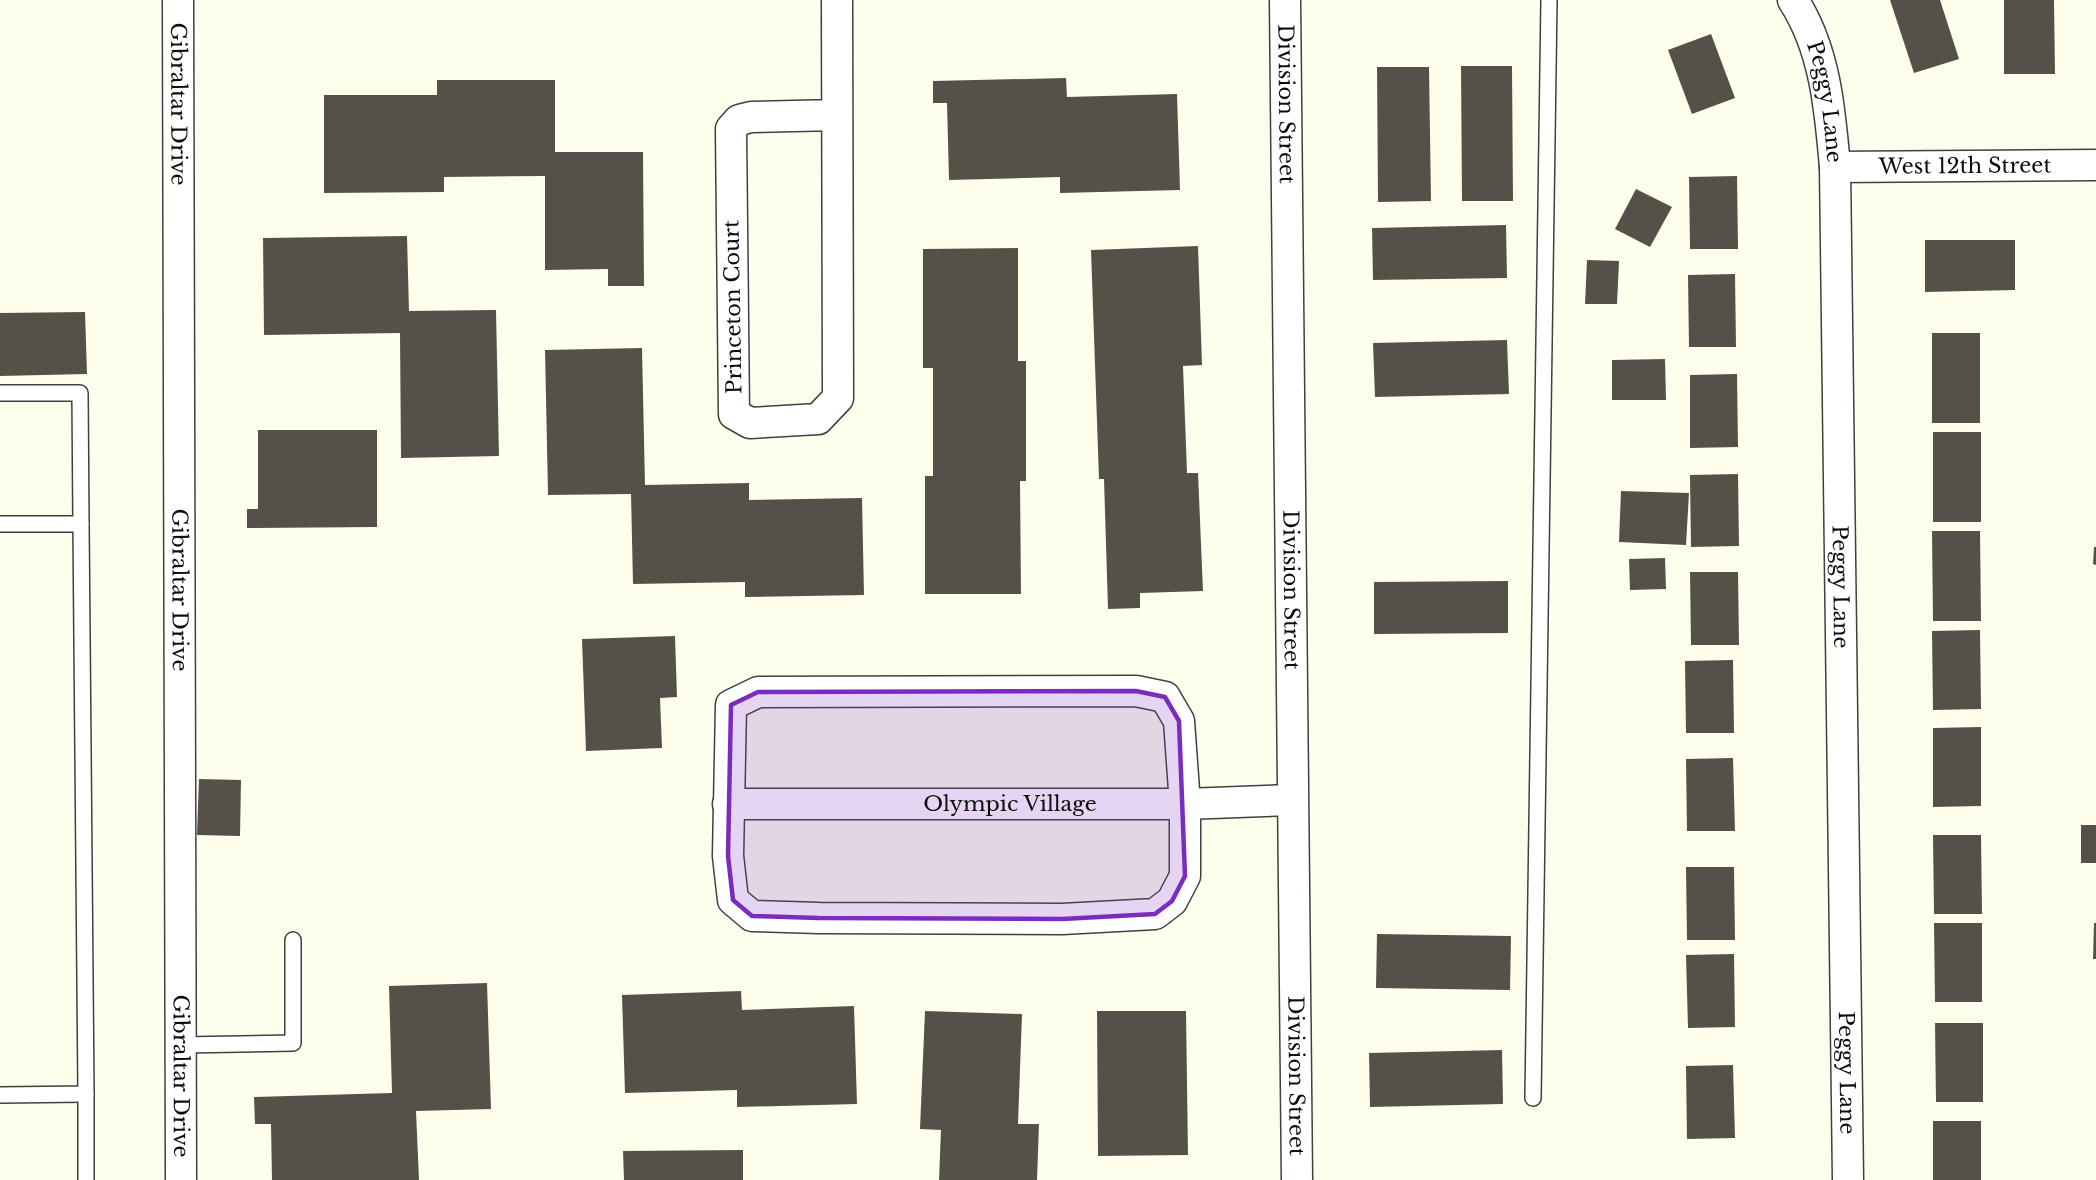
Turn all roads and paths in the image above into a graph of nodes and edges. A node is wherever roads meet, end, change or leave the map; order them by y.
1 (178, 0) edge
2 (837, 0) edge
3 (1285, 0) edge
4 (1550, 0) edge
5 (1793, 0) edge
6 (837, 115) junction
7 (2096, 165) edge
8 (1835, 166) junction
9 (0, 393) edge
10 (0, 524) edge
11 (81, 524) junction
12 (1292, 800) junction
13 (728, 804) junction
14 (1185, 804) junction
15 (294, 940) dead end
16 (181, 1045) junction
17 (86, 1094) junction
18 (0, 1095) edge
19 (1533, 1098) dead end
20 (86, 1180) edge
21 (181, 1180) edge
22 (1297, 1180) edge
23 (1848, 1180) edge

1 - 16 street, Gibraltar Drive
2 - 6 street, Princeton Court
3 - 12 street, Division Street
4 - 19 lane
5 - 8 street, Peggy Lane
6 - 6 street, Princeton Court
7 - 8 street, West 12th Street
8 - 23 street, Peggy Lane
9 - 11 lane
10 - 11 lane
11 - 17 lane
12 - 14 street, Olympic Village
12 - 22 street, Division Street
13 - 14 street, Olympic Village
13 - 14 street
13 - 14 street
15 - 16 lane
16 - 21 street, Gibraltar Drive
17 - 18 lane
17 - 20 lane

